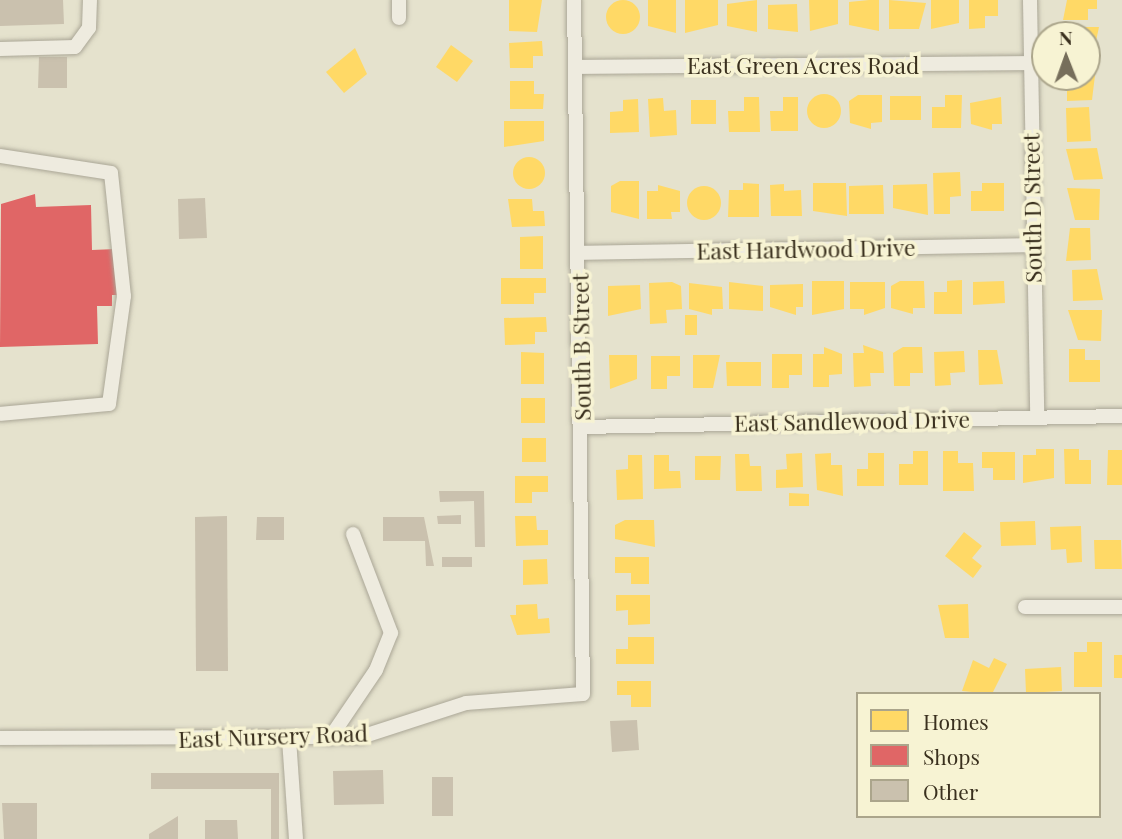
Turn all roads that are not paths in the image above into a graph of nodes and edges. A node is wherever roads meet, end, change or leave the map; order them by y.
1 (90, 0) edge
2 (399, 0) edge
3 (574, 0) edge
4 (1030, 0) edge
5 (399, 18) dead end
6 (0, 49) edge
7 (1030, 63) junction
8 (576, 67) junction
9 (0, 156) edge
10 (1032, 245) junction
11 (579, 253) junction
12 (0, 414) edge
13 (1122, 416) edge
14 (1037, 417) junction
15 (582, 427) junction
16 (353, 534) dead end
17 (1025, 607) dead end
18 (1122, 607) edge
19 (583, 694) joint
20 (0, 738) edge
21 (330, 738) junction
22 (289, 739) junction
23 (296, 839) edge

1 - 6 street
2 - 5 street
3 - 8 street, South B Street
4 - 7 street, South D Street
7 - 8 street, East Green Acres Road
7 - 10 street, South D Street
8 - 11 street, South B Street
9 - 12 street
10 - 11 street, East Hardwood Drive
10 - 14 street, South D Street
11 - 15 street, South B Street
13 - 14 street, East Sandlewood Drive
14 - 15 street, East Sandlewood Drive
15 - 19 street, South B Street
16 - 21 street
17 - 18 street
19 - 21 street, East Nursery Road
20 - 22 street, East Nursery Road
21 - 22 street, East Nursery Road
22 - 23 street

